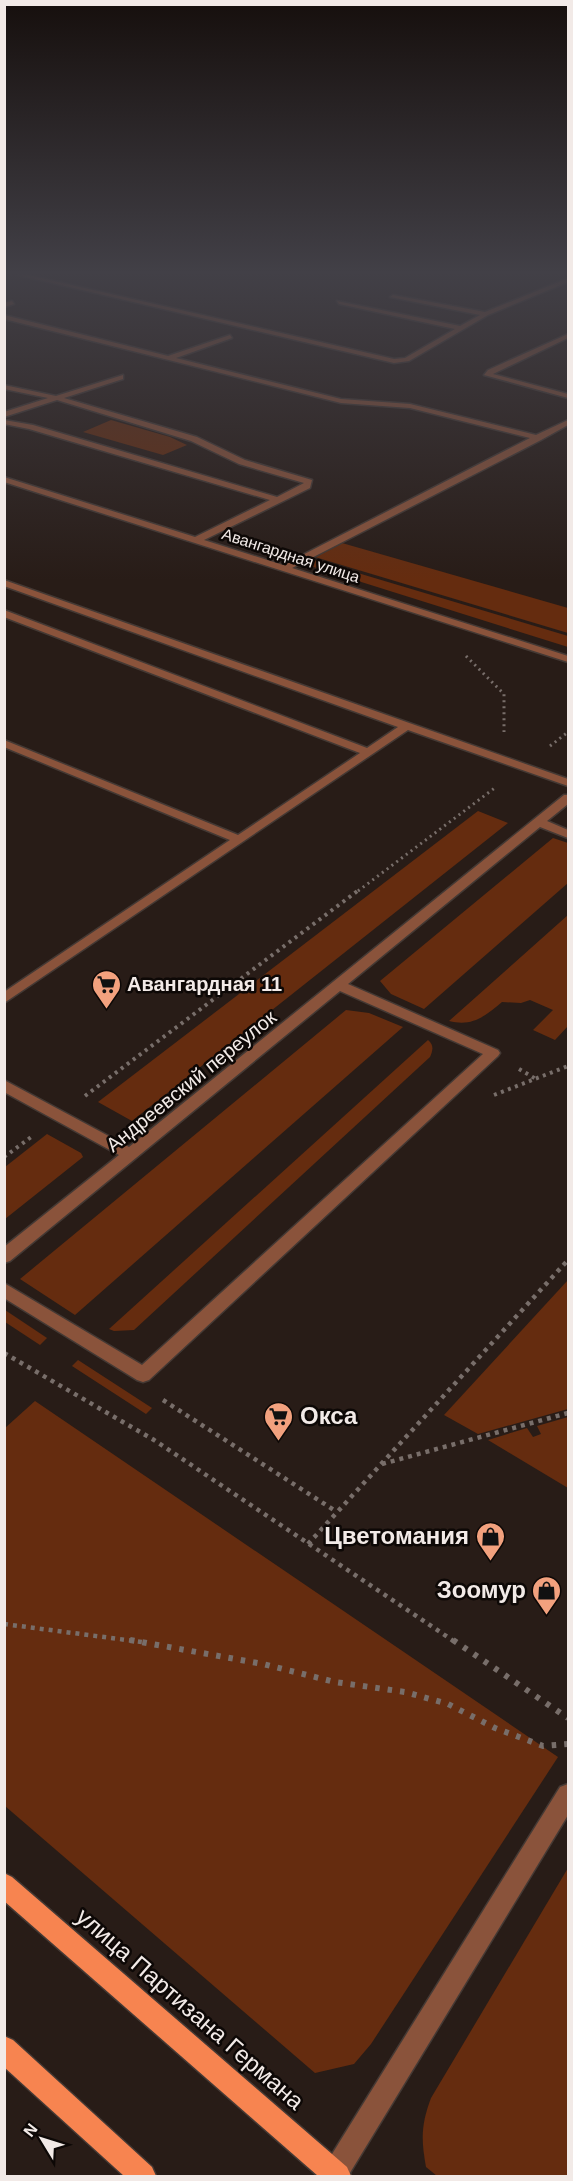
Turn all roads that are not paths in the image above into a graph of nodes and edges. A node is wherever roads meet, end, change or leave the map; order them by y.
1 (120, 377) dead end
2 (244, 377) edge
3 (495, 377) edge
4 (4, 387) edge
5 (568, 396) edge
6 (57, 398) junction
7 (4, 415) edge
8 (4, 422) edge
9 (568, 422) edge
10 (538, 438) junction
11 (7, 481) edge
12 (278, 500) junction
13 (196, 540) junction
14 (284, 568) junction
15 (4, 583) edge
16 (4, 613) edge
17 (568, 659) edge
18 (408, 725) junction
19 (4, 743) edge
20 (368, 752) junction
21 (568, 783) edge
22 (568, 798) edge
23 (538, 822) junction
24 (568, 834) edge
25 (240, 840) junction
26 (339, 985) junction
27 (4, 999) edge
28 (4, 1085) edge
29 (131, 1155) junction
30 (4, 1257) edge
31 (4, 1289) edge
32 (568, 1795) edge
33 (4, 1885) edge
34 (4, 2049) edge
35 (143, 2176) edge
36 (335, 2176) edge

1 - 6 street
2 - 10 street
3 - 5 street
4 - 6 street
6 - 7 street
6 - 12 street
8 - 12 street
9 - 10 street
10 - 14 street
11 - 13 street, Авангардная улица
12 - 13 street
13 - 14 street, Авангардная улица
14 - 17 street, Авангардная улица
15 - 18 street
16 - 20 street
18 - 20 street
18 - 21 street
19 - 25 street
20 - 25 street
22 - 23 street, Андреевский переулок
23 - 24 street
23 - 26 street, Андреевский переулок
25 - 27 street
26 - 29 street, Андреевский переулок
26 - 31 street
28 - 29 street
29 - 30 street, Андреевский переулок
32 - 36 street
33 - 36 main road, улица Партизана Германа
34 - 35 main road

